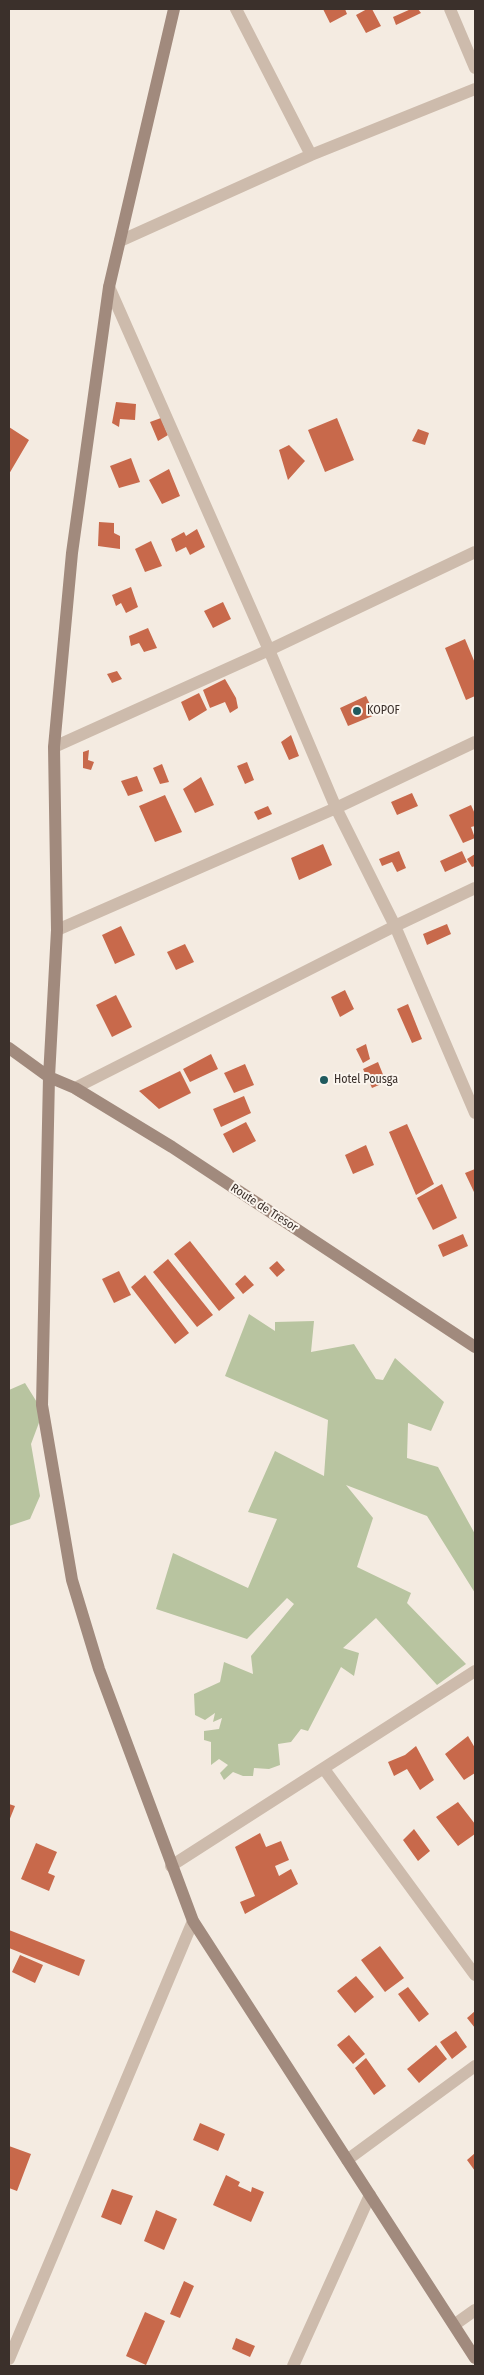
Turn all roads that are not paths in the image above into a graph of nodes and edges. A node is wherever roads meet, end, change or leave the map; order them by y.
1 (174, 9) edge
2 (236, 9) edge
3 (450, 9) edge
4 (475, 68) edge
5 (475, 90) edge
6 (310, 155) junction
7 (120, 241) junction
8 (109, 287) junction
9 (475, 552) edge
10 (269, 650) junction
11 (475, 742) edge
12 (54, 747) junction
13 (336, 808) junction
14 (475, 888) edge
15 (394, 926) junction
16 (57, 930) junction
17 (9, 1048) edge
18 (49, 1077) junction
19 (75, 1088) junction
20 (475, 1113) edge
21 (475, 1347) edge
22 (475, 1352) edge
23 (475, 1672) edge
24 (324, 1769) junction
25 (171, 1866) junction
26 (192, 1921) junction
27 (475, 1975) edge
28 (475, 2066) edge
29 (347, 2160) junction
30 (370, 2195) junction
31 (475, 2310) edge
32 (454, 2326) junction
33 (9, 2358) edge
34 (475, 2358) edge
35 (293, 2366) edge

1 - 7 street
2 - 6 street
3 - 4 street
5 - 6 street
6 - 7 street
7 - 8 street
8 - 10 street
8 - 12 street
9 - 10 street
10 - 12 street
10 - 13 street
11 - 13 street
12 - 16 street
13 - 15 street
13 - 16 street
14 - 15 street
15 - 19 street
15 - 20 street
16 - 18 street
17 - 18 street, Route de Tresor
18 - 19 street, Route de Tresor
18 - 25 street
19 - 21 street, Route de Tresor
19 - 22 street
23 - 24 street
24 - 25 street
24 - 27 street
25 - 26 street
26 - 29 street
26 - 33 street
28 - 29 street
29 - 30 street
30 - 32 street
30 - 35 street
31 - 32 street
32 - 34 street

